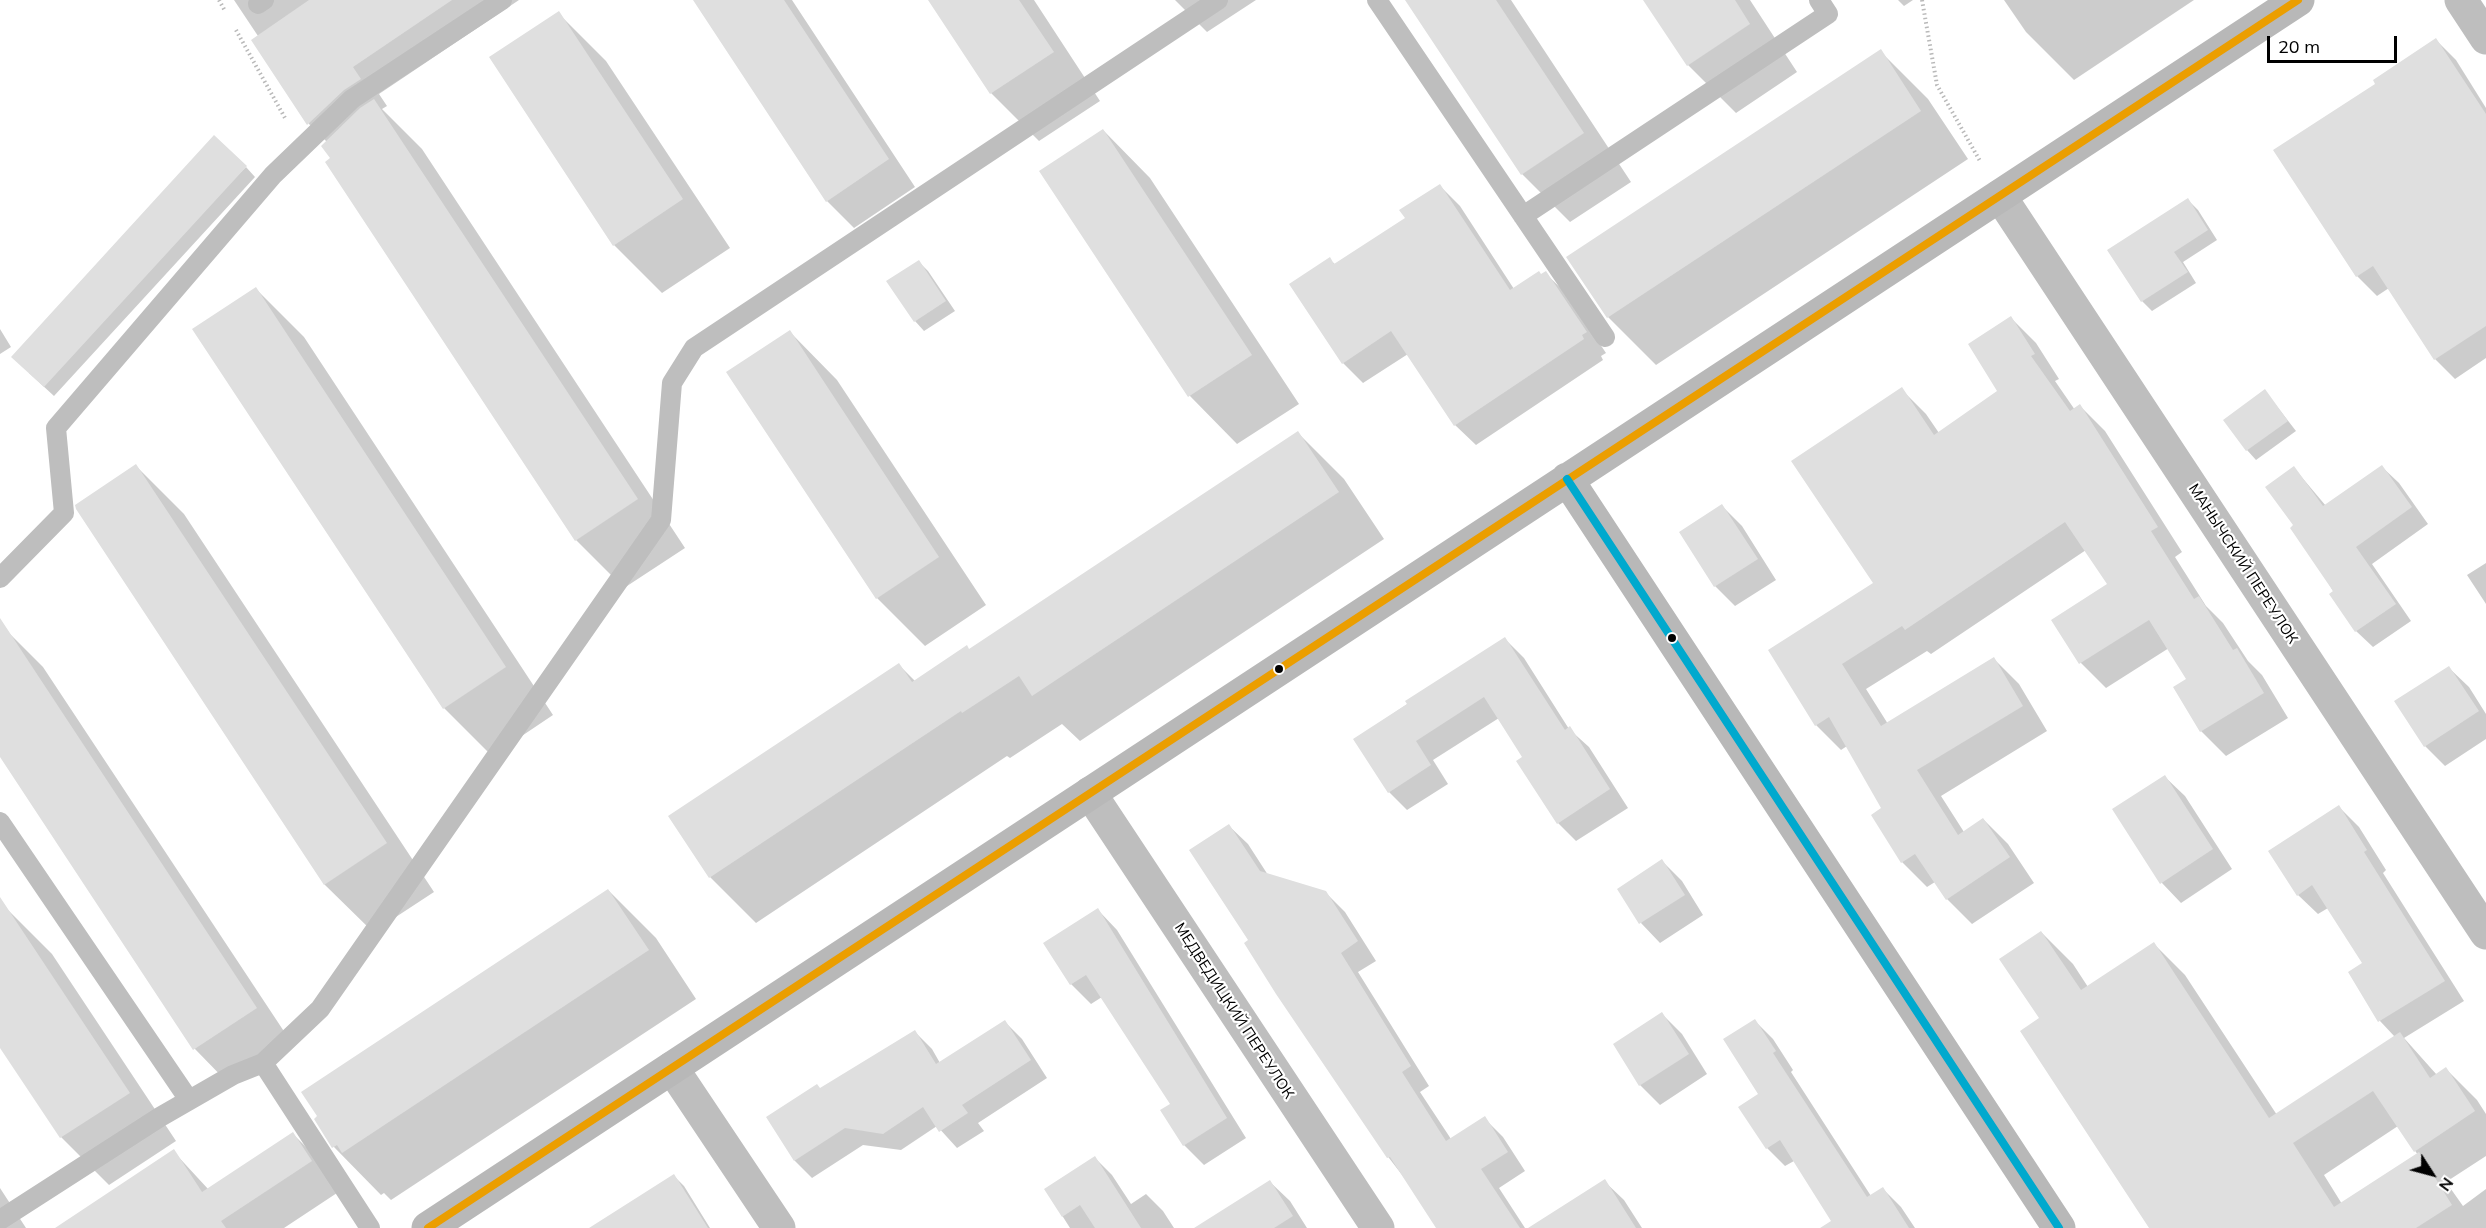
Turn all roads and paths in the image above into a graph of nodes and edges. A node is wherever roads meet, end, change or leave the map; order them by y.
1 (219, 0) edge
2 (502, 0) edge
3 (1218, 0) edge
4 (1377, 0) edge
5 (1819, 0) edge
6 (1922, 0) edge
7 (2298, 0) edge
8 (2461, 0) edge
9 (2486, 38) edge
10 (302, 148) junction
11 (2000, 196) junction
12 (1523, 216) junction
13 (1605, 338) dead end
14 (1567, 479) junction
15 (0, 578) edge
16 (1090, 793) junction
17 (0, 822) edge
18 (2486, 933) edge
19 (263, 1063) junction
20 (672, 1068) junction
21 (189, 1101) junction
22 (0, 1220) edge
23 (370, 1228) edge
24 (428, 1228) edge
25 (779, 1228) edge
26 (1378, 1228) edge
27 (2059, 1228) edge

1 - 10 path
2 - 10 lane
3 - 19 lane
4 - 12 lane
5 - 12 lane
6 - 11 path
7 - 11 main road
8 - 9 street
10 - 15 lane
11 - 14 main road
11 - 18 street, МАНЫЧСКИЙ ПЕРЕУЛОК
12 - 13 lane
14 - 16 main road
14 - 27 main road
16 - 20 main road
16 - 26 street, МЕДВЕДИЦКИЙ ПЕРЕУЛОК
17 - 21 lane
19 - 21 lane
19 - 23 lane
20 - 24 main road
20 - 25 street
21 - 22 lane

